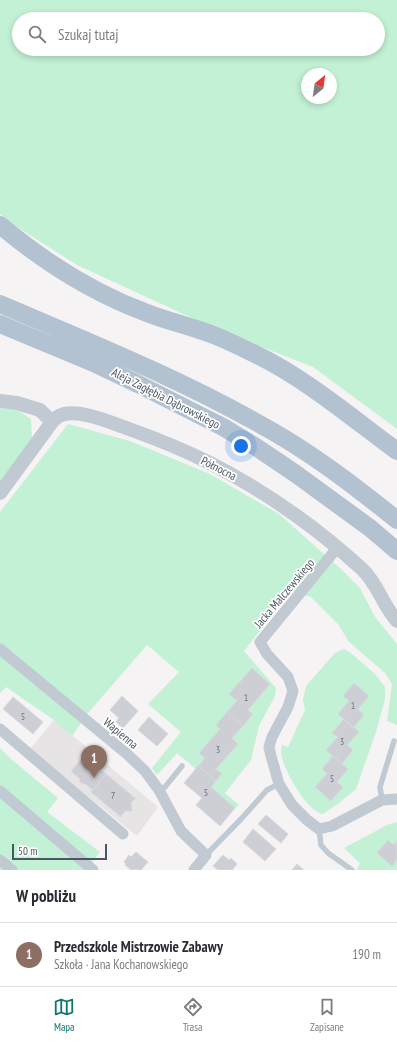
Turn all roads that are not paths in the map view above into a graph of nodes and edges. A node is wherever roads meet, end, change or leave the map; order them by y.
1 (0, 225) edge
2 (0, 304) edge
3 (0, 324) edge
4 (99, 356) junction
5 (0, 401) edge
6 (52, 422) junction
7 (397, 451) edge
8 (0, 493) edge
9 (397, 520) edge
10 (337, 548) junction
11 (397, 551) edge
12 (397, 621) edge
13 (0, 649) edge
14 (0, 729) edge
15 (394, 741) dead end
16 (182, 766) dead end
17 (279, 784) junction
18 (159, 790) junction
19 (0, 791) edge
20 (397, 799) edge
21 (382, 800) junction
22 (319, 829) junction
23 (123, 834) dead end
24 (206, 855) junction
25 (0, 860) edge
26 (12, 870) edge
27 (94, 870) edge
28 (194, 870) edge
29 (352, 870) edge

1 - 7 main road
2 - 4 main road, Aleja Zagłębia Dąbrowskiego
3 - 4 main road, Aleja Zagłębia Dąbrowskiego
4 - 9 main road, Aleja Zagłębia Dąbrowskiego
4 - 11 main road, Aleja Zagłębia Dąbrowskiego
5 - 6 street
6 - 8 street
6 - 10 street, Północna
10 - 12 street, Północna
10 - 17 street, Jacka Malczewskiego
13 - 18 street, Wapienna
14 - 23 street
15 - 21 lane
16 - 18 lane
17 - 22 street, Jacka Malczewskiego
17 - 24 lane
18 - 24 street, Wapienna
19 - 27 street
20 - 21 street
21 - 22 street
22 - 29 lane
24 - 28 street
25 - 26 street

